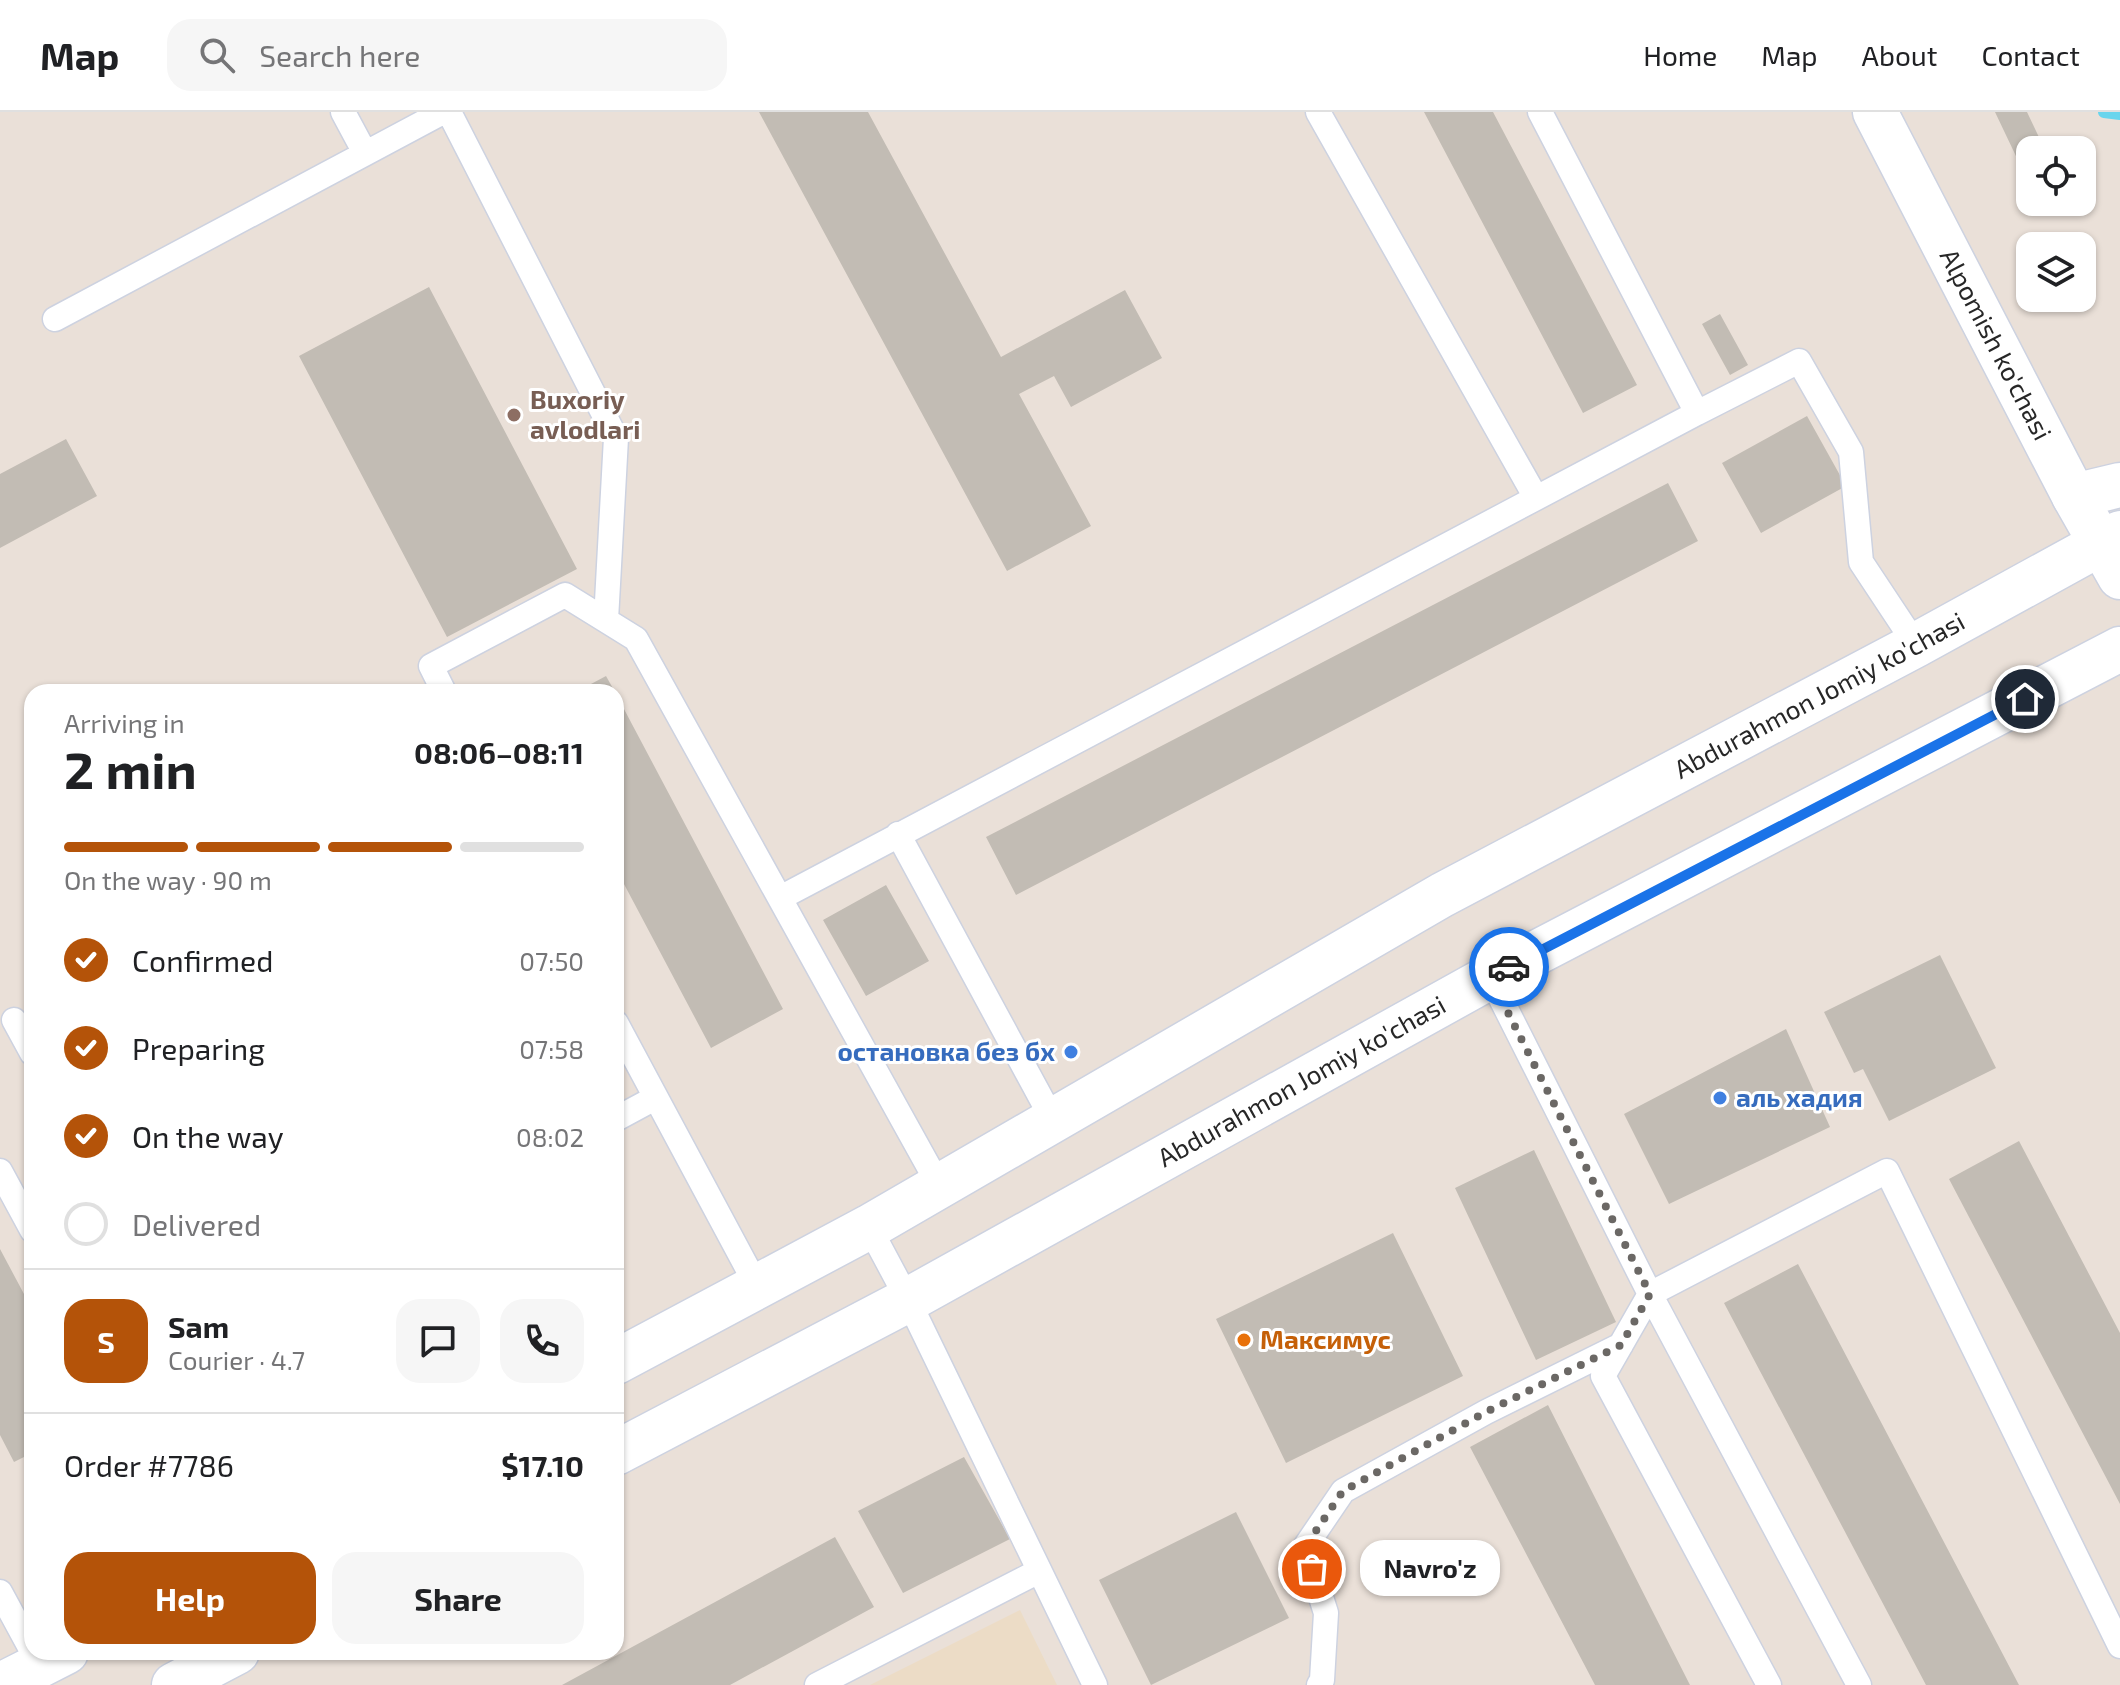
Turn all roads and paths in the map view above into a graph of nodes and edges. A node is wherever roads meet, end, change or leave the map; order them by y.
1 (343, 112) edge
2 (443, 112) edge
3 (449, 112) edge
4 (1318, 112) edge
5 (1540, 112) edge
6 (1875, 112) edge
7 (1907, 112) edge
8 (365, 153) junction
9 (55, 319) dead end
10 (1697, 413) junction
11 (1535, 496) junction
12 (2108, 521) edge
13 (606, 620) junction
14 (1916, 645) junction
15 (2120, 649) edge
16 (440, 684) edge
17 (898, 834) junction
18 (780, 898) junction
19 (1490, 977) junction
20 (14, 1020) dead end
21 (24, 1038) edge
22 (624, 1038) edge
23 (655, 1098) junction
24 (624, 1115) edge
25 (1054, 1122) junction
26 (0, 1171) edge
27 (940, 1187) junction
28 (24, 1215) edge
29 (869, 1227) junction
30 (757, 1286) junction
31 (1650, 1294) junction
32 (908, 1300) junction
33 (1621, 1345) junction
34 (624, 1358) edge
35 (624, 1449) edge
36 (1039, 1571) junction
37 (0, 1592) edge
38 (24, 1630) edge
39 (2120, 1646) edge
40 (222, 1660) edge
41 (44, 1661) edge
42 (1, 1685) edge
43 (174, 1685) edge
44 (817, 1685) edge
45 (1095, 1685) edge
46 (1319, 1685) edge
47 (1769, 1685) edge
48 (1859, 1685) edge

1 - 8 lane
2 - 8 lane
3 - 13 lane
4 - 11 lane
5 - 10 lane
6 - 12 street, Alpomish ko'chasi
7 - 12 street
8 - 9 lane
10 - 11 lane
10 - 14 lane
11 - 17 lane
12 - 14 street, Abdurahmon Jomiy ko'chasi
13 - 16 lane
13 - 18 lane
14 - 25 street, Abdurahmon Jomiy ko'chasi
15 - 19 street, Abdurahmon Jomiy ko'chasi
17 - 18 lane
17 - 25 lane
18 - 27 lane
19 - 31 lane
19 - 32 street, Abdurahmon Jomiy ko'chasi
20 - 21 lane
22 - 23 lane
23 - 24 lane
23 - 30 lane
25 - 27 street, Abdurahmon Jomiy ko'chasi
26 - 28 lane
27 - 29 street, Abdurahmon Jomiy ko'chasi
29 - 30 street, Abdurahmon Jomiy ko'chasi
29 - 32 lane
30 - 34 street, Abdurahmon Jomiy ko'chasi
31 - 33 lane
31 - 39 lane
31 - 48 lane
32 - 35 street, Abdurahmon Jomiy ko'chasi
32 - 36 lane
33 - 46 lane
33 - 47 lane
36 - 44 lane
36 - 45 lane
37 - 38 lane
40 - 43 street
41 - 42 street

